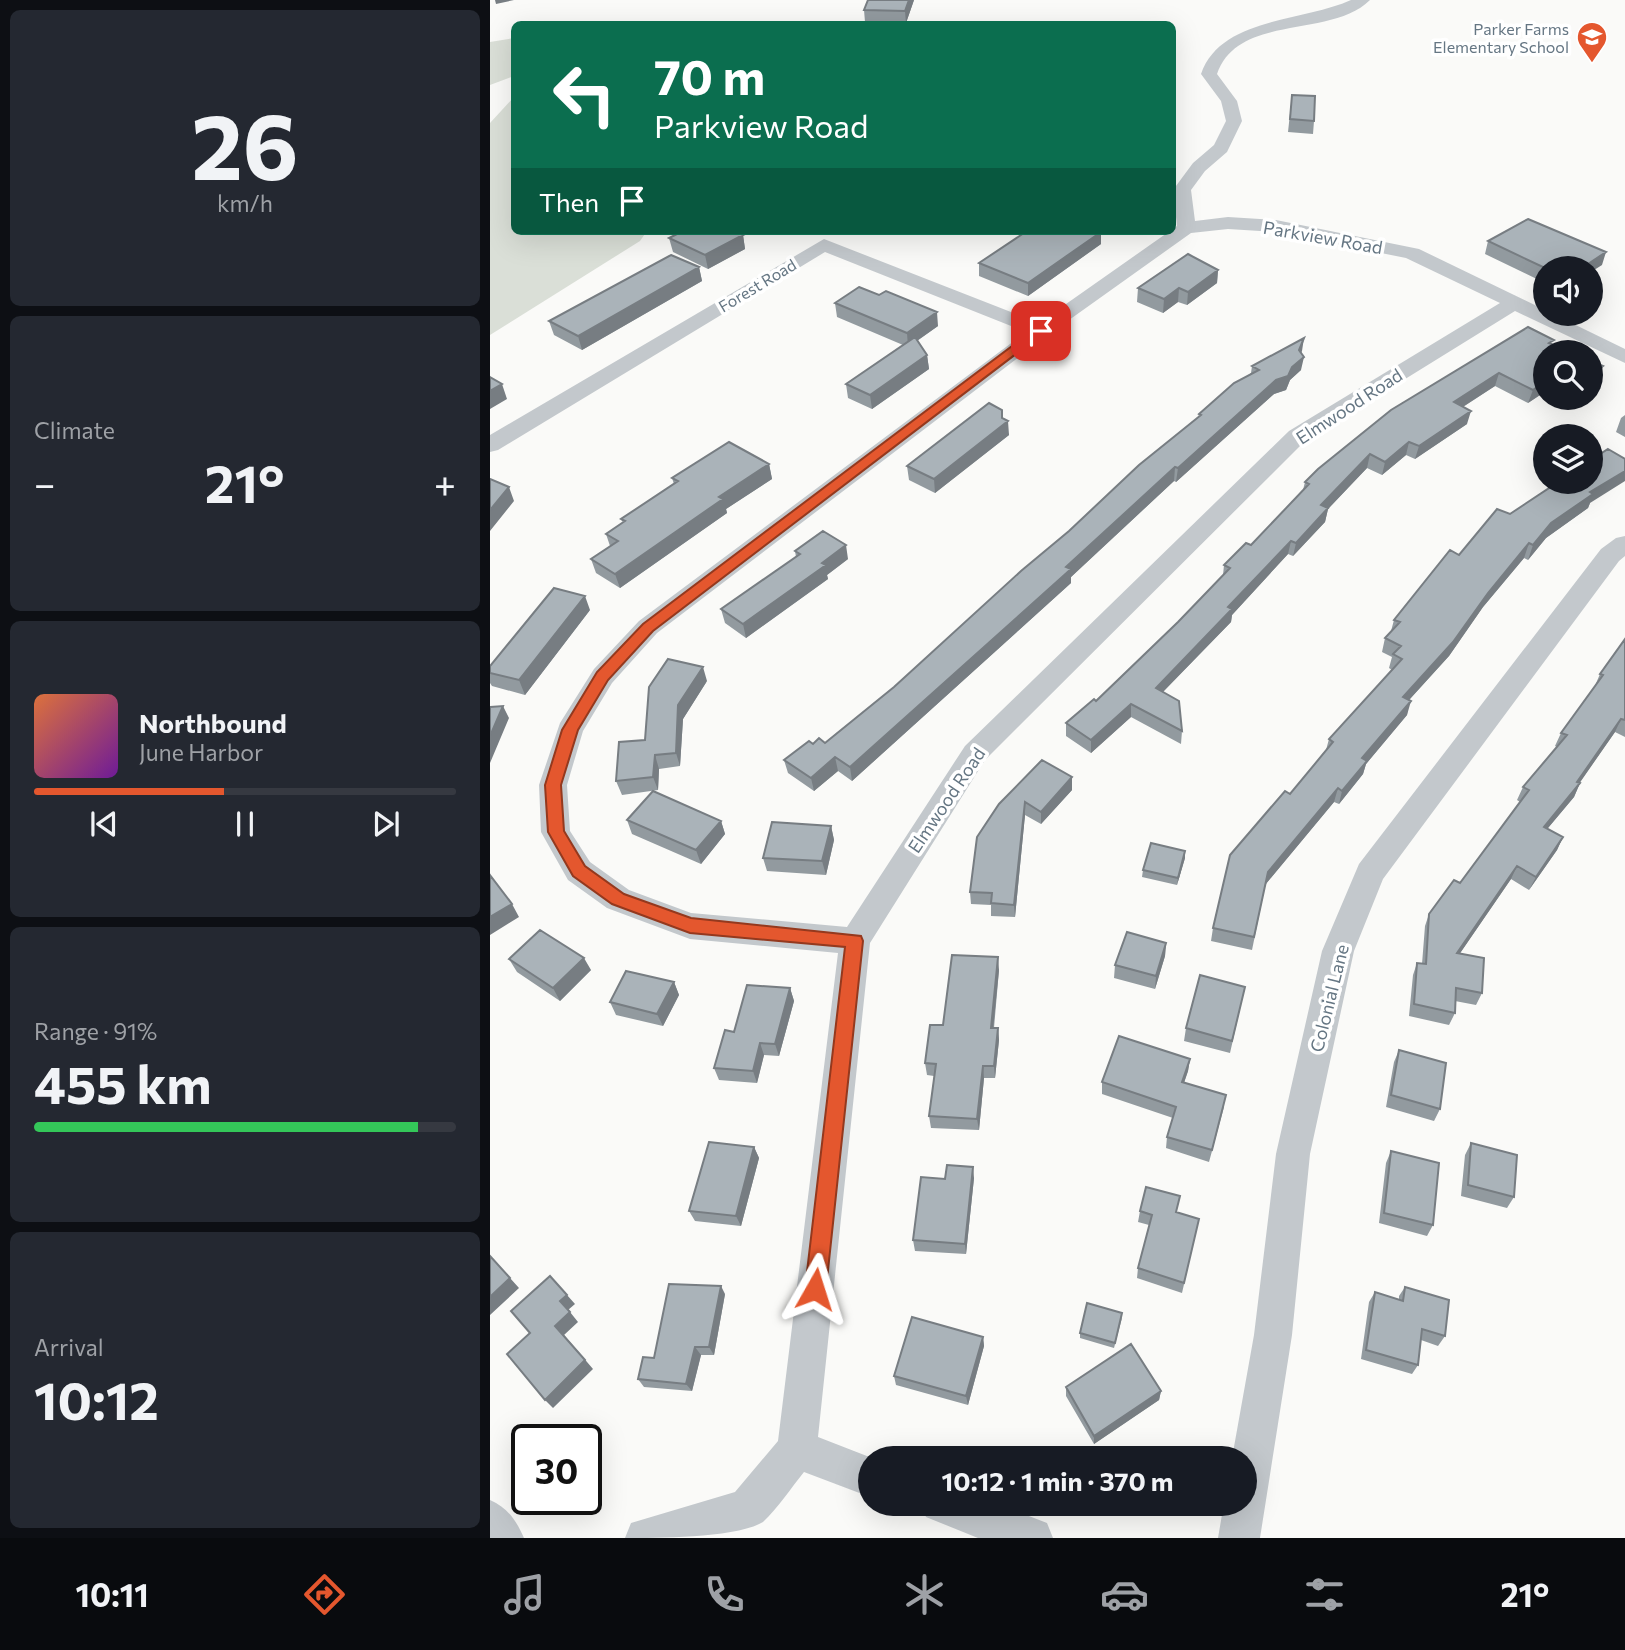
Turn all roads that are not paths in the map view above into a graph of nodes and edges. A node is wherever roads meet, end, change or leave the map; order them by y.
1 (1363, 0) edge
2 (1186, 228) junction
3 (1516, 302) junction
4 (1041, 331) junction
5 (1625, 357) edge
6 (490, 445) edge
7 (1625, 544) edge
8 (855, 941) junction
9 (797, 1449) junction
10 (858, 1472) edge
11 (974, 1516) edge
12 (490, 1521) edge
13 (503, 1538) edge
14 (646, 1538) edge
15 (1032, 1538) edge
16 (1239, 1538) edge

1 - 2 street
2 - 3 street, Parkview Road
2 - 4 street, Parkview Road
3 - 5 street, Parkview Road
3 - 8 street, Elmwood Road
4 - 6 street, Forest Road
4 - 8 street, Parkview Road
7 - 16 street, Colonial Lane
8 - 9 street, Elmwood Road
9 - 10 street
9 - 14 street
11 - 15 street
12 - 13 street

